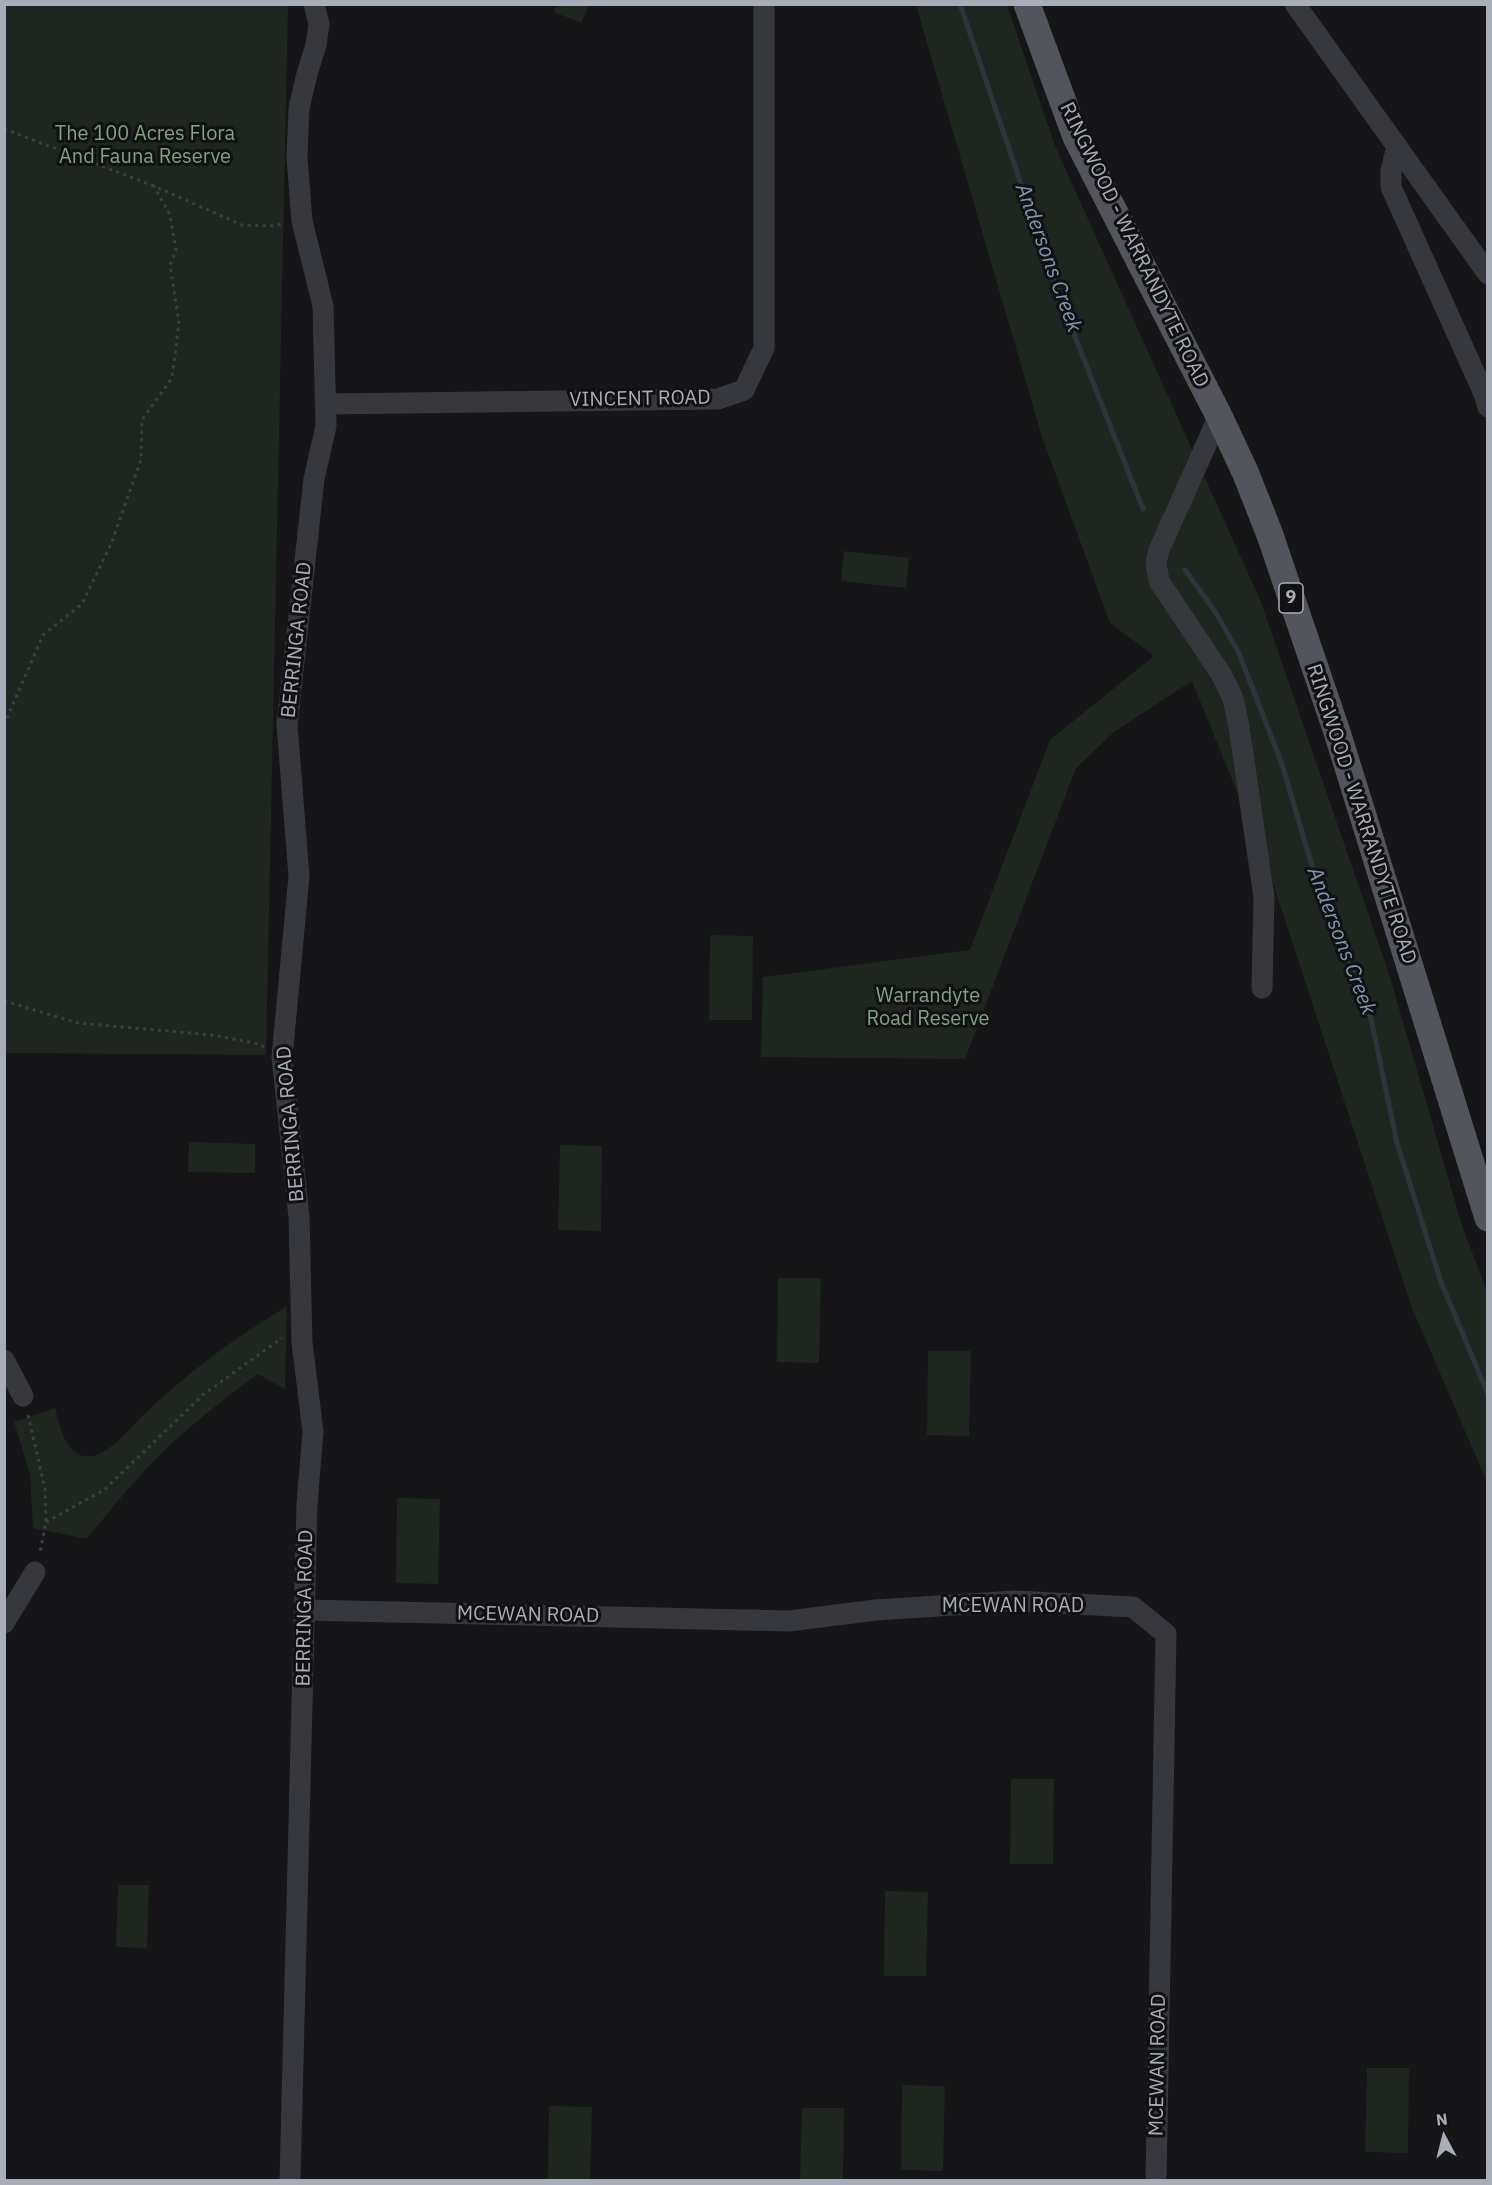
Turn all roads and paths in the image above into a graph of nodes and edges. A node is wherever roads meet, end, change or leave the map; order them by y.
1 (314, 4) edge
2 (764, 4) edge
3 (1027, 4) edge
4 (1295, 4) edge
5 (4, 129) edge
6 (1397, 146) junction
7 (154, 186) junction
8 (302, 220) junction
9 (1488, 274) edge
10 (325, 404) junction
11 (1488, 406) edge
12 (1219, 416) junction
13 (4, 724) edge
14 (1262, 988) dead end
15 (4, 1001) edge
16 (282, 1057) junction
17 (1488, 1218) edge
18 (302, 1323) junction
19 (4, 1360) edge
20 (23, 1396) joint
21 (46, 1522) junction
22 (36, 1572) joint
23 (305, 1610) junction
24 (4, 1623) edge
25 (290, 2181) edge
26 (1156, 2181) edge

1 - 8 street, BERRINGA ROAD
2 - 10 street, VINCENT ROAD
3 - 12 main road, RINGWOOD - WARRANDYTE ROAD / 9
4 - 6 street
5 - 7 path
6 - 9 street
6 - 11 street
7 - 8 path
7 - 13 path
8 - 10 street, BERRINGA ROAD
10 - 16 street, BERRINGA ROAD
12 - 14 street
12 - 17 main road, RINGWOOD - WARRANDYTE ROAD / 9
15 - 16 path
16 - 18 street, BERRINGA ROAD
18 - 21 path
18 - 23 street, BERRINGA ROAD
19 - 20 street
20 - 21 path
21 - 22 path
22 - 24 street
23 - 25 street, BERRINGA ROAD
23 - 26 street, MCEWAN ROAD

